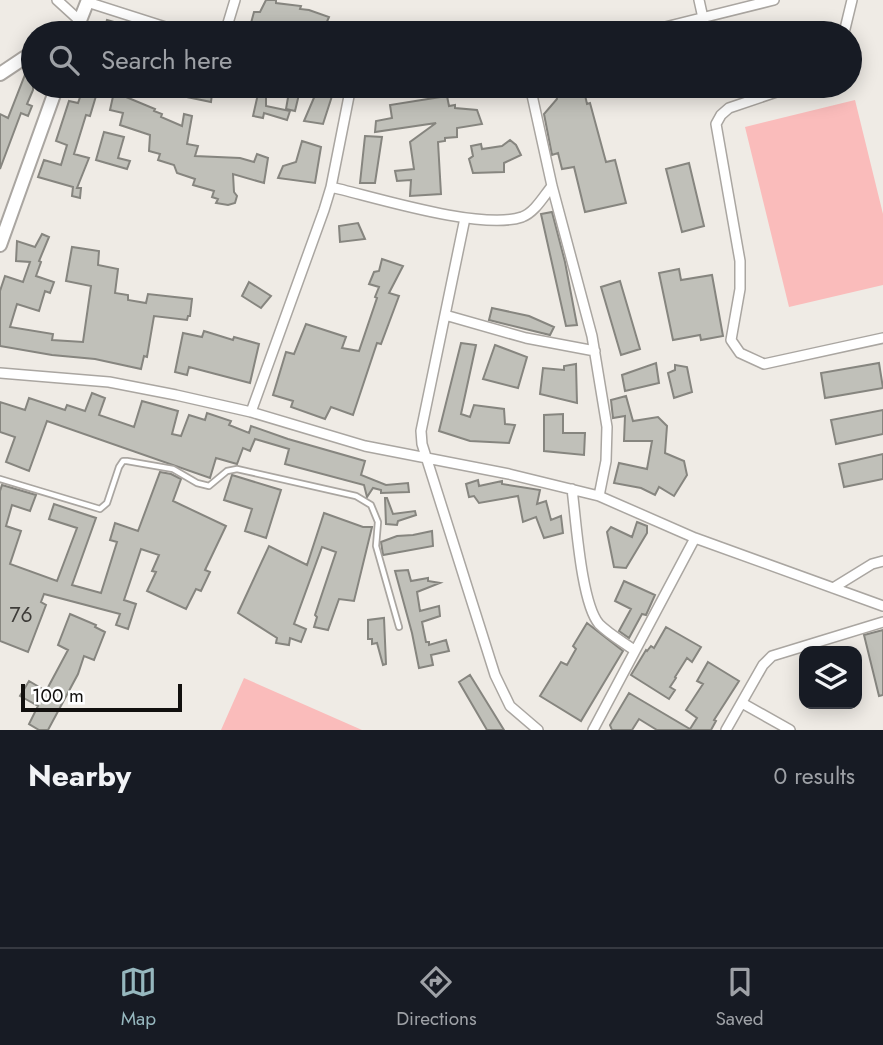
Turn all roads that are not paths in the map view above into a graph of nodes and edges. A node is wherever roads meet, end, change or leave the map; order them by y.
1 (57, 0) edge
2 (235, 0) edge
3 (699, 0) edge
4 (774, 0) edge
5 (852, 0) edge
6 (87, 1) edge
7 (703, 18) junction
8 (70, 21) edge
9 (79, 21) edge
10 (148, 21) edge
11 (229, 21) edge
12 (691, 21) edge
13 (847, 21) edge
14 (21, 60) edge
15 (0, 74) edge
16 (53, 98) edge
17 (349, 98) edge
18 (533, 98) edge
19 (759, 98) edge
20 (552, 186) junction
21 (331, 187) junction
22 (465, 218) junction
23 (0, 245) edge
24 (445, 315) junction
25 (883, 338) edge
26 (595, 351) junction
27 (0, 373) edge
28 (251, 412) junction
29 (426, 457) junction
30 (0, 479) edge
31 (572, 489) junction
32 (599, 496) junction
33 (695, 538) junction
34 (883, 561) edge
35 (833, 588) junction
36 (883, 606) edge
37 (883, 622) edge
38 (399, 627) dead end
39 (634, 650) junction
40 (742, 703) junction
41 (538, 730) edge
42 (593, 730) edge
43 (726, 730) edge
44 (790, 730) edge

1 - 8 street
2 - 11 street
3 - 7 street
4 - 7 street
5 - 13 street
6 - 9 main road
6 - 10 street
7 - 12 street
14 - 15 main road
16 - 23 main road
17 - 21 street
18 - 20 street
19 - 25 street
20 - 22 street
20 - 26 street
21 - 22 street
21 - 28 street
22 - 24 street
24 - 26 street
24 - 29 street
26 - 32 street
27 - 28 street
28 - 29 street
29 - 31 street
29 - 41 street
30 - 38 lane
31 - 32 street
31 - 39 street
32 - 33 street
33 - 35 street
33 - 39 street
34 - 35 street
35 - 36 street
37 - 40 street
39 - 42 street
40 - 43 street
40 - 44 street

